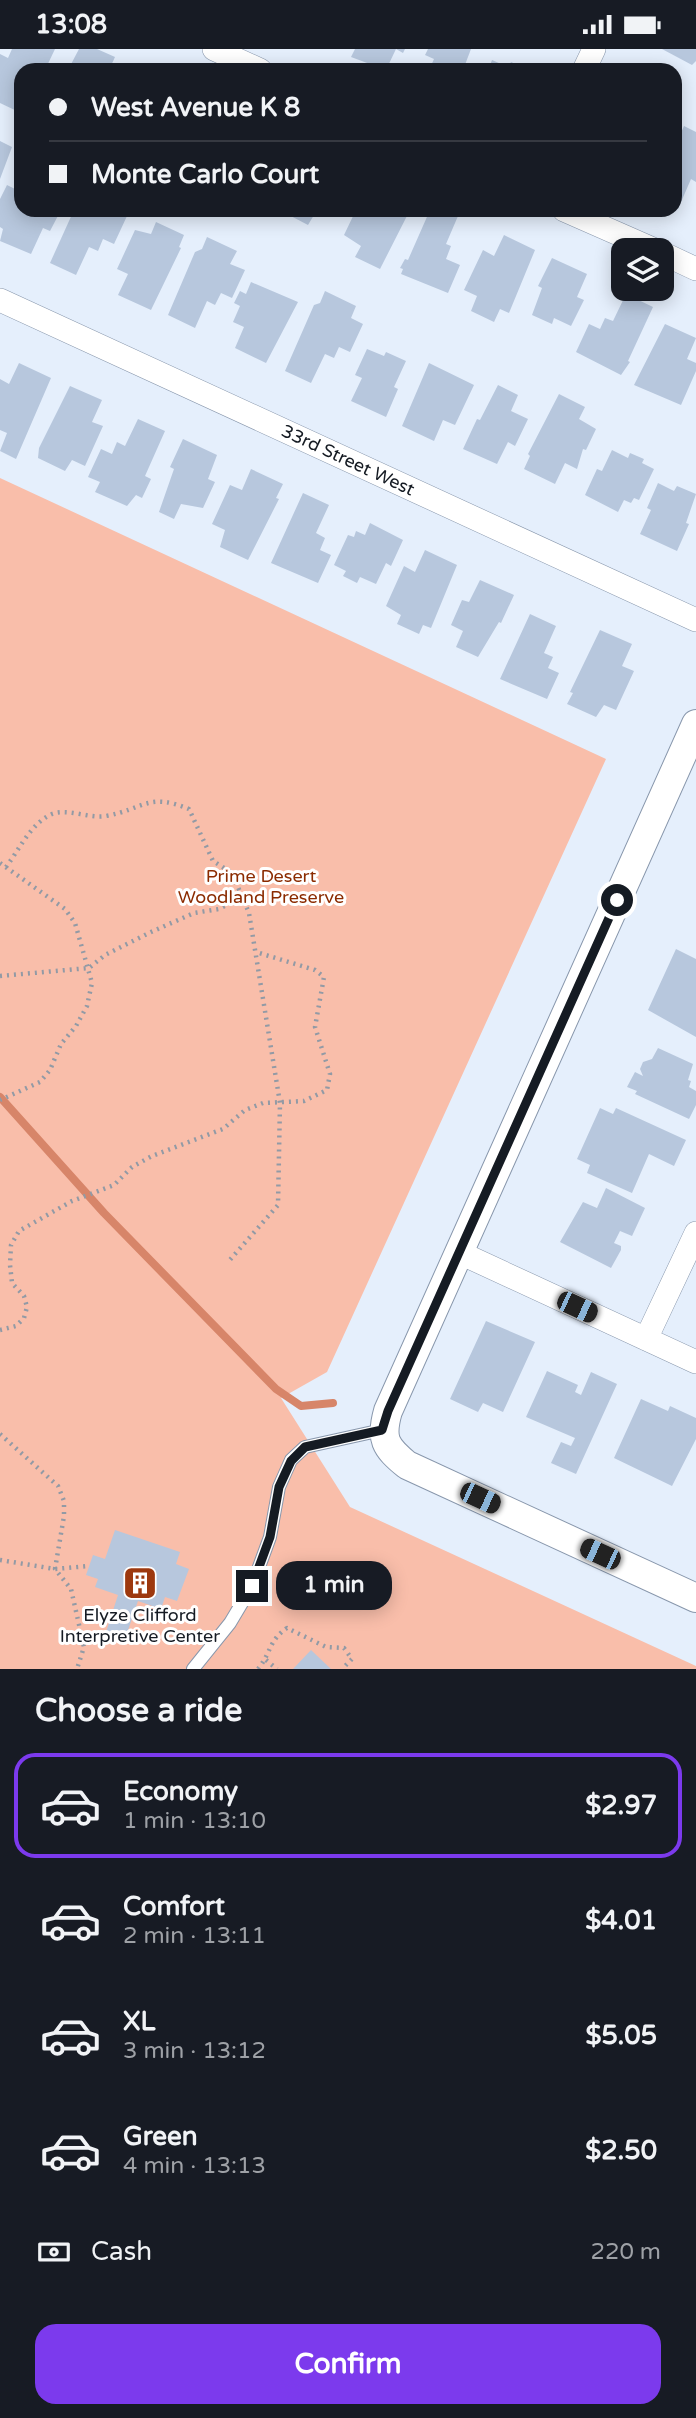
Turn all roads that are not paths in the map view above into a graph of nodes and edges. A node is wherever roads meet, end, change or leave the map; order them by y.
1 (214, 49) edge
2 (245, 63) edge
3 (580, 217) edge
4 (628, 238) edge
5 (674, 258) edge
6 (696, 268) edge
7 (0, 300) edge
8 (696, 619) edge
9 (696, 724) edge
10 (696, 1233) edge
11 (458, 1252) junction
12 (646, 1339) junction
13 (696, 1361) edge
14 (382, 1430) junction
15 (696, 1598) edge
16 (193, 1669) edge

1 - 2 street
3 - 4 street
5 - 6 street
7 - 8 street, 33rd Street West
9 - 11 street
10 - 12 street
11 - 12 street
11 - 14 street
12 - 13 street
14 - 15 street
14 - 16 lane

